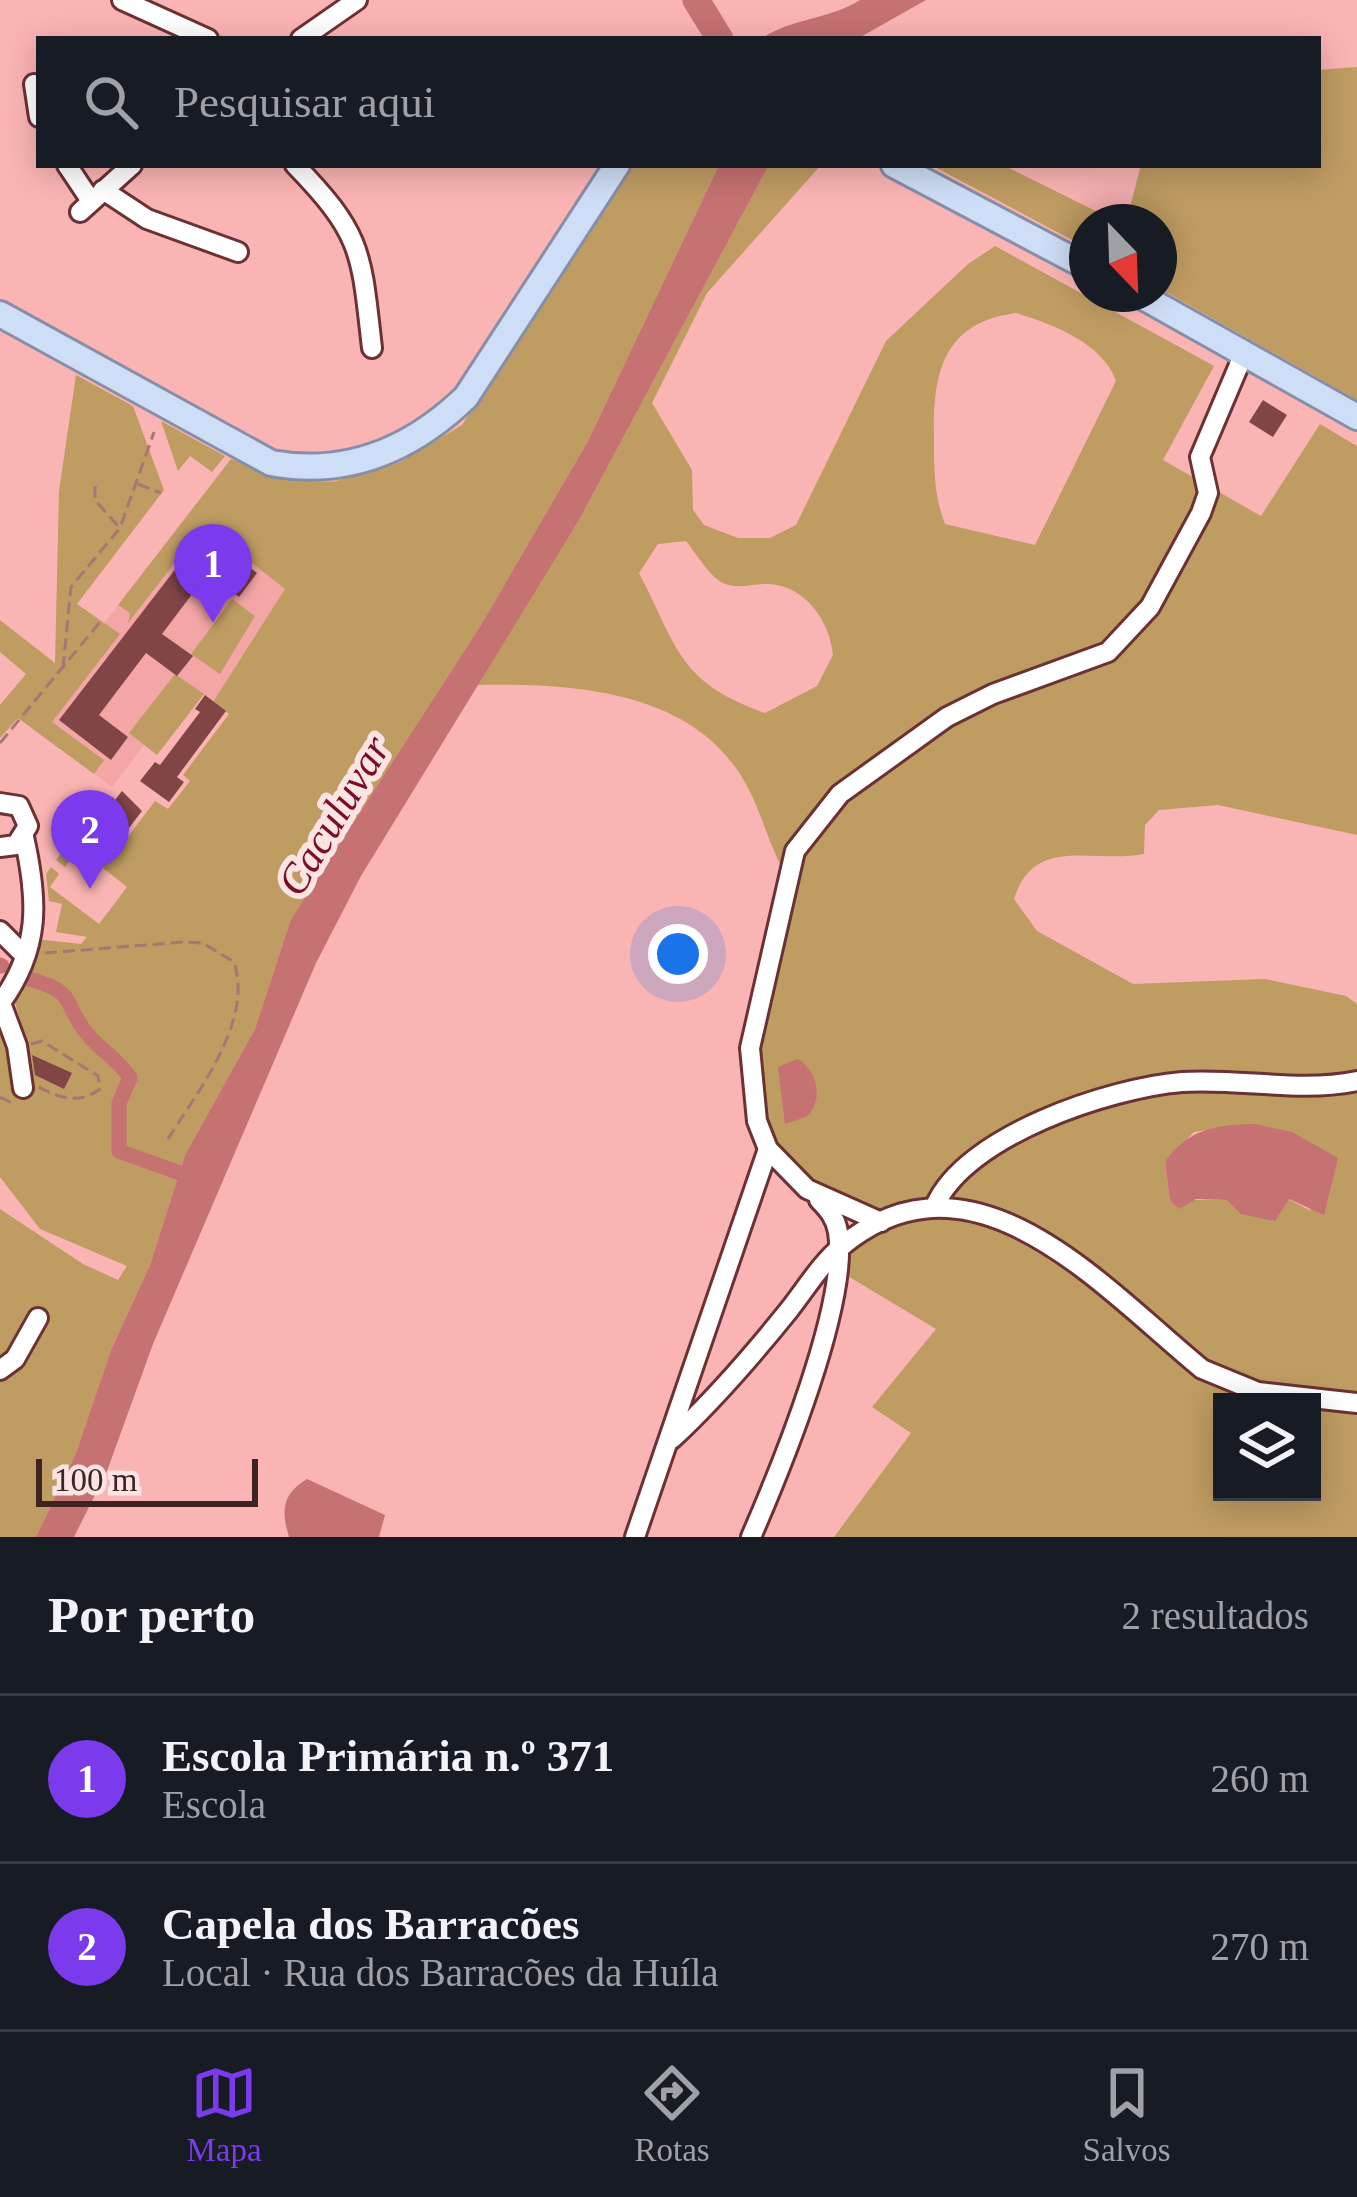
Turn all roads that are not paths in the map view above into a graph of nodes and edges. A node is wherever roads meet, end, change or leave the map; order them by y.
1 (122, 0) edge
2 (356, 0) edge
3 (201, 36) edge
4 (306, 36) edge
5 (34, 84) dead end
6 (36, 97) edge
7 (69, 168) edge
8 (129, 168) edge
9 (299, 168) edge
10 (615, 168) edge
11 (900, 168) edge
12 (91, 201) junction
13 (238, 252) dead end
14 (1069, 257) edge
15 (1172, 312) edge
16 (0, 314) edge
17 (372, 347) dead end
18 (1246, 351) junction
19 (1357, 417) edge
20 (0, 802) edge
21 (24, 837) junction
22 (1, 848) edge
23 (37, 904) junction
24 (0, 931) edge
25 (24, 955) junction
26 (0, 1004) edge
27 (1357, 1081) edge
28 (23, 1088) road end
29 (768, 1150) junction
30 (807, 1189) junction
31 (935, 1206) junction
32 (881, 1222) junction
33 (840, 1247) junction
34 (38, 1318) dead end
35 (0, 1370) edge
36 (1357, 1403) edge
37 (672, 1439) junction
38 (635, 1537) edge
39 (751, 1537) edge

1 - 3 street
2 - 4 street
5 - 6 street
7 - 12 street
8 - 12 street
9 - 17 street
10 - 16 main road
11 - 14 main road
12 - 13 street
15 - 18 main road
18 - 19 main road
18 - 29 street
20 - 21 street
21 - 22 street
21 - 23 street
22 - 23 street
23 - 25 street
24 - 25 street
25 - 26 street
26 - 28 street
27 - 31 street
29 - 30 street
29 - 37 street
30 - 32 street
30 - 33 street
31 - 32 street
31 - 36 street
32 - 33 street
33 - 37 street
33 - 39 street
34 - 35 street
37 - 38 street

